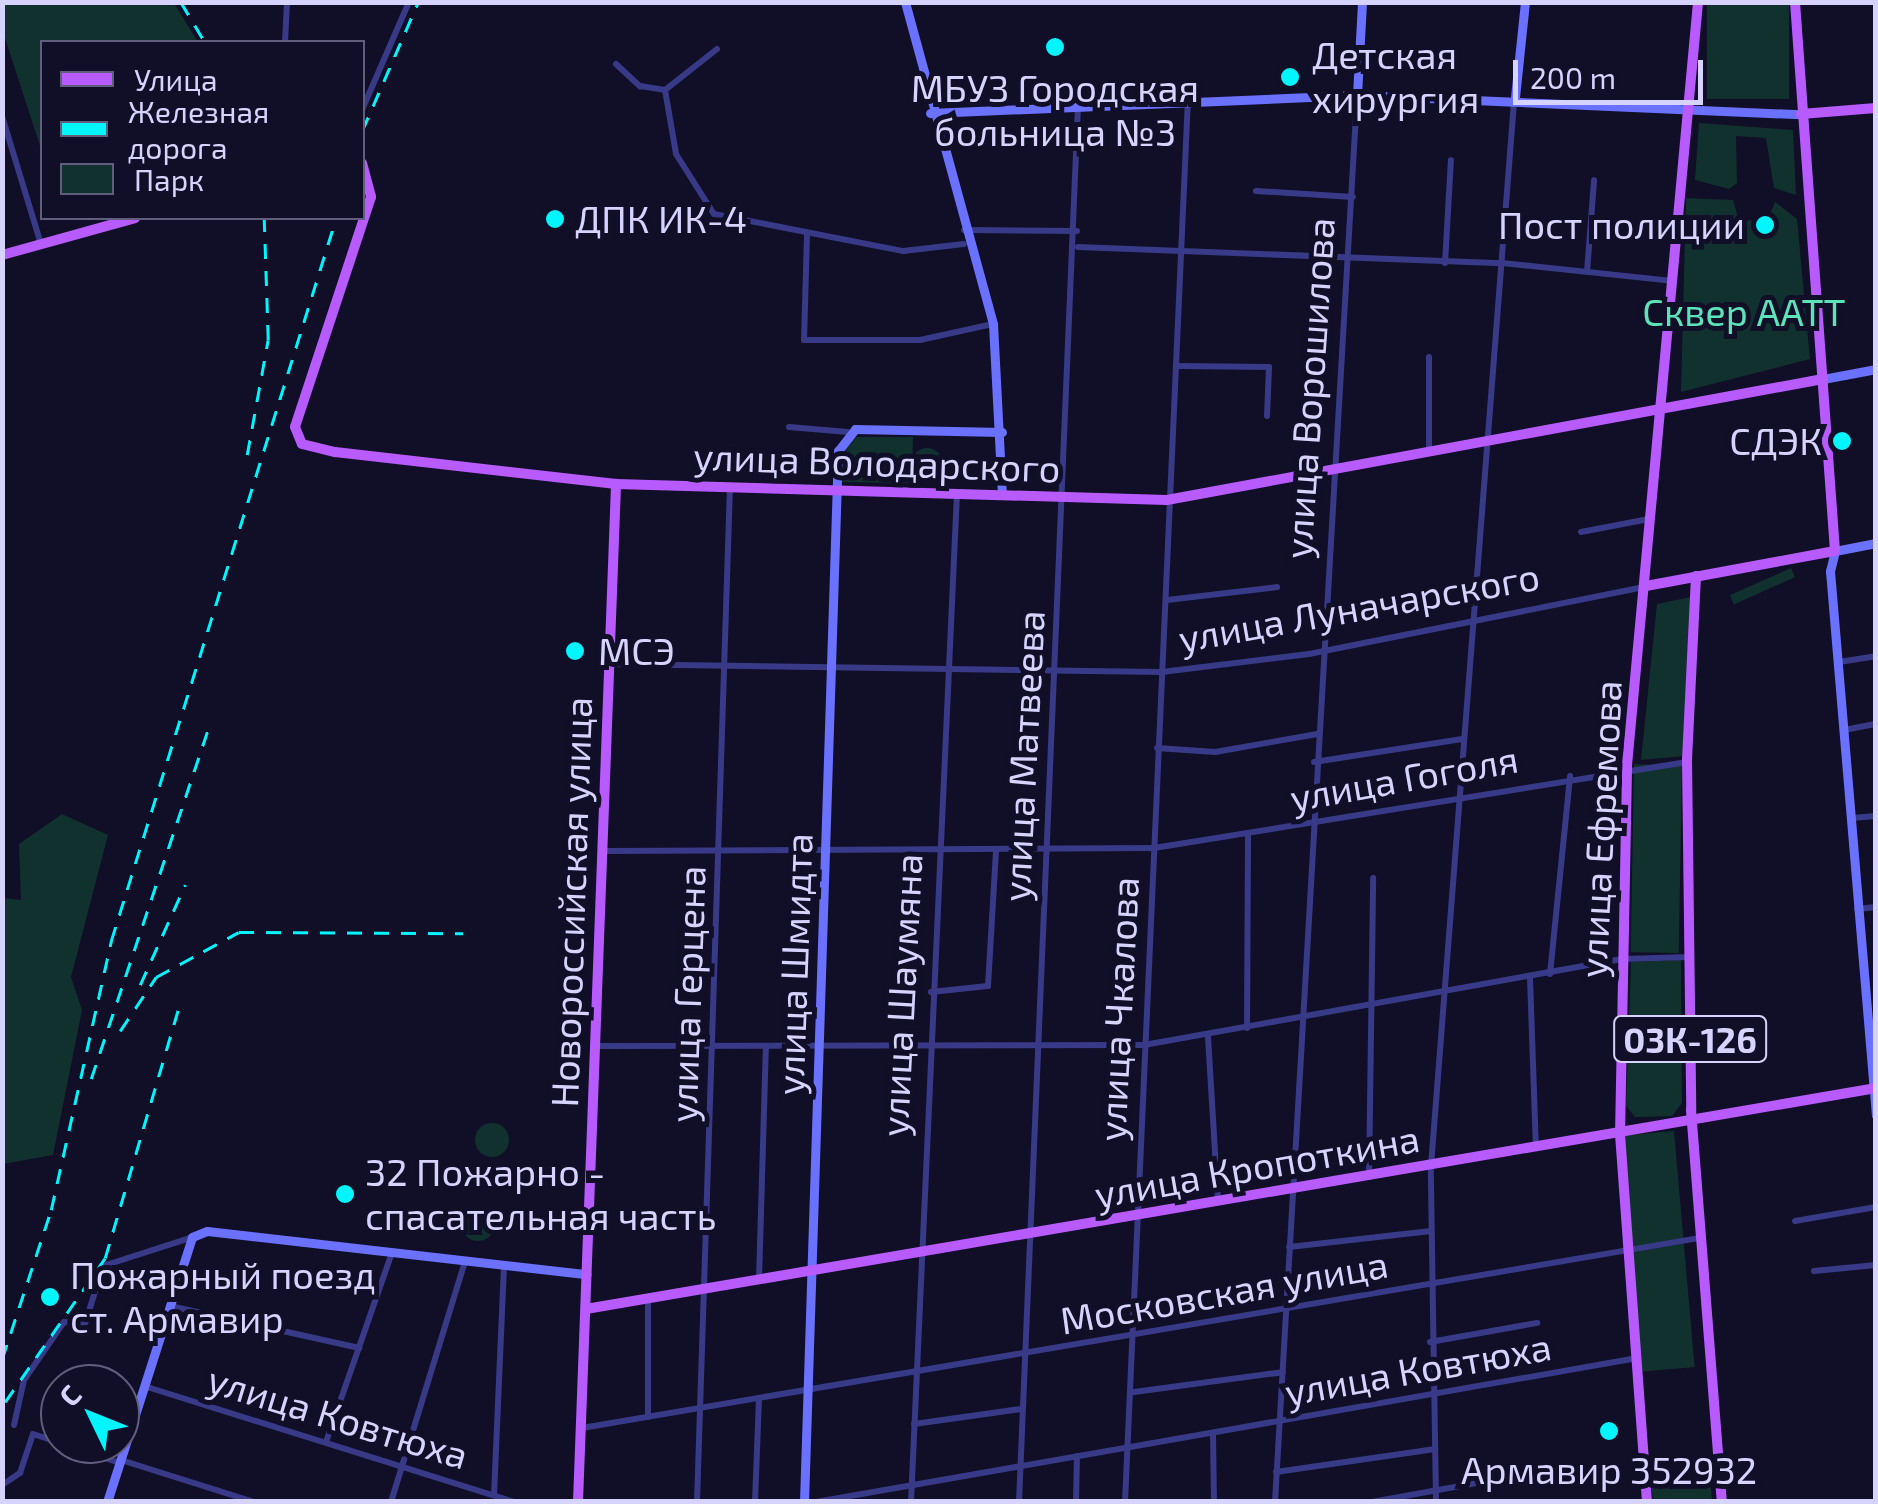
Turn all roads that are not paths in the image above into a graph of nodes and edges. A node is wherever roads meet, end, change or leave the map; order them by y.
1 (287, 2) edge
2 (409, 2) edge
3 (905, 2) edge
4 (1362, 2) edge
5 (1525, 2) edge
6 (1698, 2) edge
7 (1795, 2) edge
8 (285, 40) edge
9 (716, 49) dead end
10 (616, 64) dead end
11 (665, 90) junction
12 (1357, 95) junction
13 (1515, 98) junction
14 (1188, 101) junction
15 (365, 103) edge
16 (1078, 106) junction
17 (1876, 108) edge
18 (1689, 112) junction
19 (930, 113) junction
20 (1801, 114) junction
21 (2, 116) edge
22 (1451, 160) dead end
23 (365, 175) edge
24 (1594, 180) dead end
25 (1256, 191) dead end
26 (1353, 197) junction
27 (365, 211) edge
28 (127, 220) edge
29 (362, 220) edge
30 (964, 230) dead end
31 (1078, 231) junction
32 (807, 234) junction
33 (42, 244) junction
34 (964, 244) junction
35 (1078, 247) junction
36 (1181, 252) junction
37 (2, 255) edge
38 (1348, 261) junction
39 (1446, 262) junction
40 (1502, 264) junction
41 (1587, 272) junction
42 (1672, 282) junction
43 (993, 324) junction
44 (1429, 357) dead end
45 (1178, 366) junction
46 (1876, 370) edge
47 (1823, 379) junction
48 (1660, 408) junction
49 (1266, 416) dead end
50 (789, 428) dead end
51 (848, 432) junction
52 (1002, 432) junction
53 (1490, 440) junction
54 (1429, 451) junction
55 (1336, 469) junction
56 (616, 484) junction
57 (837, 487) junction
58 (730, 488) junction
59 (958, 491) junction
60 (1002, 493) junction
61 (1060, 497) junction
62 (1168, 500) junction
63 (1652, 518) junction
64 (1581, 532) dead end
65 (1876, 543) edge
66 (1835, 551) junction
67 (1696, 576) junction
68 (1646, 586) junction
69 (1276, 587) dead end
70 (1167, 600) junction
71 (1474, 615) junction
72 (1319, 646) junction
73 (1876, 656) edge
74 (1839, 662) junction
75 (608, 664) junction
76 (725, 668) junction
77 (836, 669) junction
78 (945, 671) junction
79 (1162, 672) junction
80 (1056, 676) junction
81 (1876, 724) edge
82 (1844, 730) junction
83 (1317, 734) junction
84 (1462, 739) junction
85 (1158, 748) junction
86 (1314, 762) junction
87 (1687, 762) junction
88 (1628, 766) junction
89 (1570, 776) junction
90 (1460, 795) junction
91 (1876, 816) edge
92 (1852, 818) junction
93 (1309, 823) junction
94 (1248, 834) junction
95 (938, 847) junction
96 (1154, 848) junction
97 (1047, 850) junction
98 (604, 851) junction
99 (996, 851) junction
100 (720, 852) junction
101 (827, 853) junction
102 (1373, 878) dead end
103 (1876, 907) edge
104 (1856, 910) junction
105 (1690, 957) junction
106 (1623, 960) junction
107 (1550, 974) junction
108 (1530, 978) junction
109 (931, 992) junction
110 (1444, 996) junction
111 (1367, 1009) junction
112 (1304, 1018) junction
113 (1247, 1028) junction
114 (1208, 1037) junction
115 (714, 1044) junction
116 (1144, 1045) junction
117 (596, 1046) junction
118 (766, 1046) junction
119 (820, 1046) junction
120 (927, 1048) junction
121 (1037, 1050) junction
122 (1874, 1088) edge
123 (1876, 1115) edge
124 (1691, 1124) junction
125 (1620, 1135) junction
126 (1536, 1148) junction
127 (1431, 1166) junction
128 (1369, 1178) junction
129 (1295, 1190) junction
130 (1218, 1202) junction
131 (1876, 1207) edge
132 (1135, 1218) junction
133 (1794, 1221) dead end
134 (1431, 1231) junction
135 (1029, 1234) junction
136 (192, 1237) junction
137 (1700, 1238) junction
138 (1289, 1247) junction
139 (1625, 1250) junction
140 (392, 1252) junction
141 (921, 1253) junction
142 (465, 1261) junction
143 (1876, 1265) edge
144 (504, 1266) junction
145 (814, 1270) junction
146 (1814, 1270) dead end
147 (587, 1274) junction
148 (758, 1280) junction
149 (1430, 1283) junction
150 (702, 1290) junction
151 (648, 1299) junction
152 (169, 1306) junction
153 (586, 1308) junction
154 (1286, 1310) junction
155 (1537, 1323) dead end
156 (1135, 1337) junction
157 (1430, 1342) junction
158 (359, 1348) junction
159 (1024, 1356) junction
160 (1632, 1359) junction
161 (916, 1372) junction
162 (1284, 1372) junction
163 (144, 1386) junction
164 (808, 1392) junction
165 (1134, 1392) junction
166 (1434, 1394) junction
167 (140, 1399) edge
168 (759, 1400) junction
169 (702, 1409) junction
170 (1021, 1409) junction
171 (648, 1418) junction
172 (1278, 1421) junction
173 (914, 1424) junction
174 (14, 1426) dead end
175 (581, 1428) junction
176 (1214, 1432) junction
177 (40, 1436) edge
178 (326, 1442) junction
179 (1128, 1448) junction
180 (1435, 1449) junction
181 (1077, 1456) junction
182 (120, 1464) edge
183 (131, 1464) edge
184 (402, 1465) junction
185 (1575, 1465) dead end
186 (1020, 1466) junction
187 (1276, 1472) junction
188 (912, 1484) junction
189 (2, 1485) edge
190 (1436, 1490) junction
191 (494, 1495) junction
192 (107, 1502) edge
193 (254, 1502) edge
194 (390, 1502) edge
195 (515, 1502) edge
196 (578, 1502) edge
197 (697, 1502) edge
198 (755, 1502) edge
199 (804, 1502) edge
200 (816, 1502) edge
201 (912, 1502) edge
202 (1019, 1502) edge
203 (1076, 1502) edge
204 (1125, 1502) edge
205 (1214, 1502) edge
206 (1275, 1502) edge
207 (1372, 1502) edge
208 (1436, 1502) edge
209 (1647, 1502) edge
210 (1722, 1502) edge

1 - 8 street
2 - 15 street
3 - 19 street
4 - 12 street, улица Ворошилова
5 - 13 street
6 - 18 main road, улица Ефремова
7 - 20 main road
9 - 11 street
10 - 11 street
11 - 32 street
12 - 13 street
12 - 14 street
12 - 26 street, улица Ворошилова
13 - 18 street
13 - 40 street
14 - 16 street
14 - 36 street, улица Чкалова
16 - 19 street
16 - 31 street, улица Матвеева
17 - 20 main road
18 - 20 street
18 - 42 main road, улица Ефремова
19 - 34 street
20 - 47 main road
21 - 33 street
22 - 39 street
23 - 27 main road, улица Володарского
24 - 41 street
25 - 26 street, улица Ворошилова
26 - 38 street, улица Ворошилова
28 - 33 main road
29 - 56 main road, улица Володарского
30 - 31 street
31 - 35 street, улица Матвеева
32 - 34 street
32 - 43 street
33 - 37 main road
34 - 43 street
35 - 36 street
35 - 61 street, улица Матвеева
36 - 38 street
36 - 45 street, улица Чкалова
38 - 39 street
38 - 55 street, улица Ворошилова
39 - 40 street
40 - 41 street
40 - 53 street
41 - 42 street
42 - 48 main road, улица Ефремова
43 - 52 street
44 - 54 street
45 - 49 street
45 - 62 street, улица Чкалова
46 - 47 street, улица Володарского
47 - 48 main road, улица Володарского
47 - 66 main road
48 - 53 main road, улица Володарского
48 - 63 main road, улица Ефремова
50 - 51 street, улица Володарского
51 - 52 street, улица Володарского
51 - 57 street, улица Шмидта
52 - 60 street
53 - 54 main road, улица Володарского
53 - 71 street
54 - 55 main road, улица Володарского
55 - 62 main road, улица Володарского
55 - 72 street, улица Ворошилова
56 - 58 main road, улица Володарского
56 - 75 main road, Новороссийская улица
57 - 58 main road, улица Володарского
57 - 59 main road, улица Володарского
57 - 77 street, улица Шмидта
58 - 76 street, улица Герцена
59 - 60 main road, улица Володарского
59 - 78 street, улица Шаумяна
60 - 61 main road, улица Володарского
61 - 62 main road, улица Володарского
61 - 80 street, улица Матвеева
62 - 70 street, улица Чкалова
63 - 64 street
63 - 68 main road, улица Ефремова
65 - 66 street, улица Луначарского
66 - 67 main road, улица Луначарского
66 - 74 street
67 - 68 main road, улица Луначарского
67 - 87 main road, 03К-126
68 - 71 street, улица Луначарского
68 - 88 main road, улица Ефремова / 03К-126
69 - 70 street
70 - 79 street, улица Чкалова
71 - 72 street, улица Луначарского
71 - 84 street
72 - 79 street, улица Луначарского
72 - 83 street, улица Ворошилова
73 - 74 street
74 - 82 street
75 - 76 street, улица Луначарского
75 - 98 main road, Новороссийская улица
76 - 77 street, улица Луначарского
76 - 100 street, улица Герцена
77 - 78 street, улица Луначарского
77 - 101 street, улица Шмидта
78 - 80 street, улица Луначарского
78 - 95 street, улица Шаумяна
79 - 80 street, улица Луначарского
79 - 85 street, улица Чкалова
80 - 97 street, улица Матвеева
81 - 82 street
82 - 92 street
83 - 85 street
83 - 86 street, улица Ворошилова
84 - 86 street
84 - 90 street
85 - 96 street, улица Чкалова
86 - 93 street, улица Ворошилова
87 - 88 street, улица Гоголя
87 - 105 main road, 03К-126
88 - 89 street, улица Гоголя
88 - 106 main road, улица Ефремова / 03К-126
89 - 90 street, улица Гоголя
89 - 107 street, улица Гоголя
90 - 93 street, улица Гоголя
90 - 110 street
91 - 92 street
92 - 104 street
93 - 94 street, улица Гоголя
93 - 112 street, улица Ворошилова
94 - 96 street, улица Гоголя
94 - 113 street, улица Гоголя
95 - 99 street, улица Гоголя
95 - 101 street, улица Гоголя
95 - 109 street, улица Шаумяна
96 - 97 street, улица Гоголя
96 - 116 street, улица Чкалова
97 - 99 street, улица Гоголя
97 - 121 street, улица Матвеева
98 - 100 street, улица Гоголя
98 - 117 main road, Новороссийская улица
99 - 109 street
100 - 101 street, улица Гоголя
100 - 115 street, улица Герцена
101 - 119 street, улица Шмидта
102 - 111 street
103 - 104 street
104 - 122 street
105 - 106 street
105 - 124 main road, 03К-126
106 - 107 street
106 - 125 main road, улица Ефремова / 03К-126
107 - 108 street
108 - 110 street
108 - 126 street
109 - 120 street, улица Шаумяна
110 - 111 street
110 - 127 street
111 - 112 street
111 - 128 street
112 - 113 street
112 - 129 street, улица Ворошилова
113 - 114 street
114 - 116 street
114 - 130 street
115 - 117 street
115 - 118 street
115 - 150 street, улица Герцена
116 - 121 street
116 - 132 street, улица Чкалова
117 - 147 main road, Новороссийская улица
118 - 119 street
118 - 148 street
119 - 120 street
119 - 145 street, улица Шмидта
120 - 121 street
120 - 141 street, улица Шаумяна
121 - 135 street, улица Матвеева
122 - 123 street
122 - 124 main road, улица Кропоткина
124 - 125 main road, улица Кропоткина
124 - 137 main road, 03К-126
125 - 126 main road, улица Кропоткина
125 - 139 main road, улица Ефремова / 03К-126
126 - 127 main road, улица Кропоткина
127 - 128 main road, улица Кропоткина
127 - 134 street
128 - 129 main road, улица Кропоткина
129 - 130 main road, улица Кропоткина
129 - 138 street, улица Ворошилова
130 - 132 main road, улица Кропоткина
131 - 133 street
132 - 135 main road, улица Кропоткина
132 - 156 street, улица Чкалова
134 - 138 street
134 - 149 street
135 - 141 main road, улица Кропоткина
135 - 159 street, улица Матвеева
136 - 140 street
136 - 152 street
136 - 174 street
137 - 139 street, Московская улица
137 - 210 main road, 03К-126
138 - 154 street, улица Ворошилова
139 - 149 street, Московская улица
139 - 160 main road, улица Ефремова / 03К-126
140 - 142 street
140 - 158 street
141 - 145 main road, улица Кропоткина
141 - 161 street, улица Шаумяна
142 - 144 street
142 - 184 street
143 - 146 street
144 - 147 street
144 - 191 street
145 - 148 main road, улица Кропоткина
145 - 164 street, улица Шмидта
147 - 153 main road, Новороссийская улица
148 - 150 main road, улица Кропоткина
149 - 154 street, Московская улица
149 - 157 street
150 - 151 main road, улица Кропоткина
150 - 169 street, улица Герцена
151 - 153 main road, улица Кропоткина
151 - 171 street
152 - 158 street
152 - 163 street
153 - 175 main road, Новороссийская улица
154 - 156 street, Московская улица
154 - 162 street, улица Ворошилова
155 - 157 street
156 - 159 street, Московская улица
156 - 165 street, улица Чкалова
157 - 166 street
158 - 178 street
159 - 161 street, Московская улица
159 - 170 street, улица Матвеева
160 - 166 street, улица Ковтюха
160 - 209 main road, улица Ефремова / 03К-126
161 - 164 street, Московская улица
161 - 173 street, улица Шаумяна
162 - 165 street
162 - 172 street, улица Ворошилова
163 - 167 street
163 - 178 street, улица Ковтюха
164 - 168 street, Московская улица
164 - 199 street, улица Шмидта
165 - 179 street, улица Чкалова
166 - 172 street, улица Ковтюха
166 - 180 street
168 - 169 street, Московская улица
168 - 198 street
169 - 171 street, Московская улица
169 - 197 street, улица Герцена
170 - 173 street
170 - 186 street, улица Матвеева
171 - 175 street, Московская улица
172 - 176 street, улица Ковтюха
172 - 187 street, улица Ворошилова
173 - 188 street, улица Шаумяна
175 - 196 main road, Новороссийская улица
176 - 179 street, улица Ковтюха
176 - 205 street
177 - 189 street
178 - 184 street, улица Ковтюха
179 - 181 street, улица Ковтюха
179 - 204 street, улица Чкалова
180 - 187 street
180 - 190 street
181 - 186 street, улица Ковтюха
181 - 203 street
182 - 192 street
183 - 193 street
184 - 191 street, улица Ковтюха
184 - 194 street
185 - 190 street
186 - 188 street, улица Ковтюха
186 - 202 street, улица Матвеева
187 - 206 street, улица Ворошилова
188 - 200 street, улица Ковтюха
188 - 201 street, улица Шаумяна
190 - 207 street
190 - 208 street
191 - 195 street, улица Ковтюха

